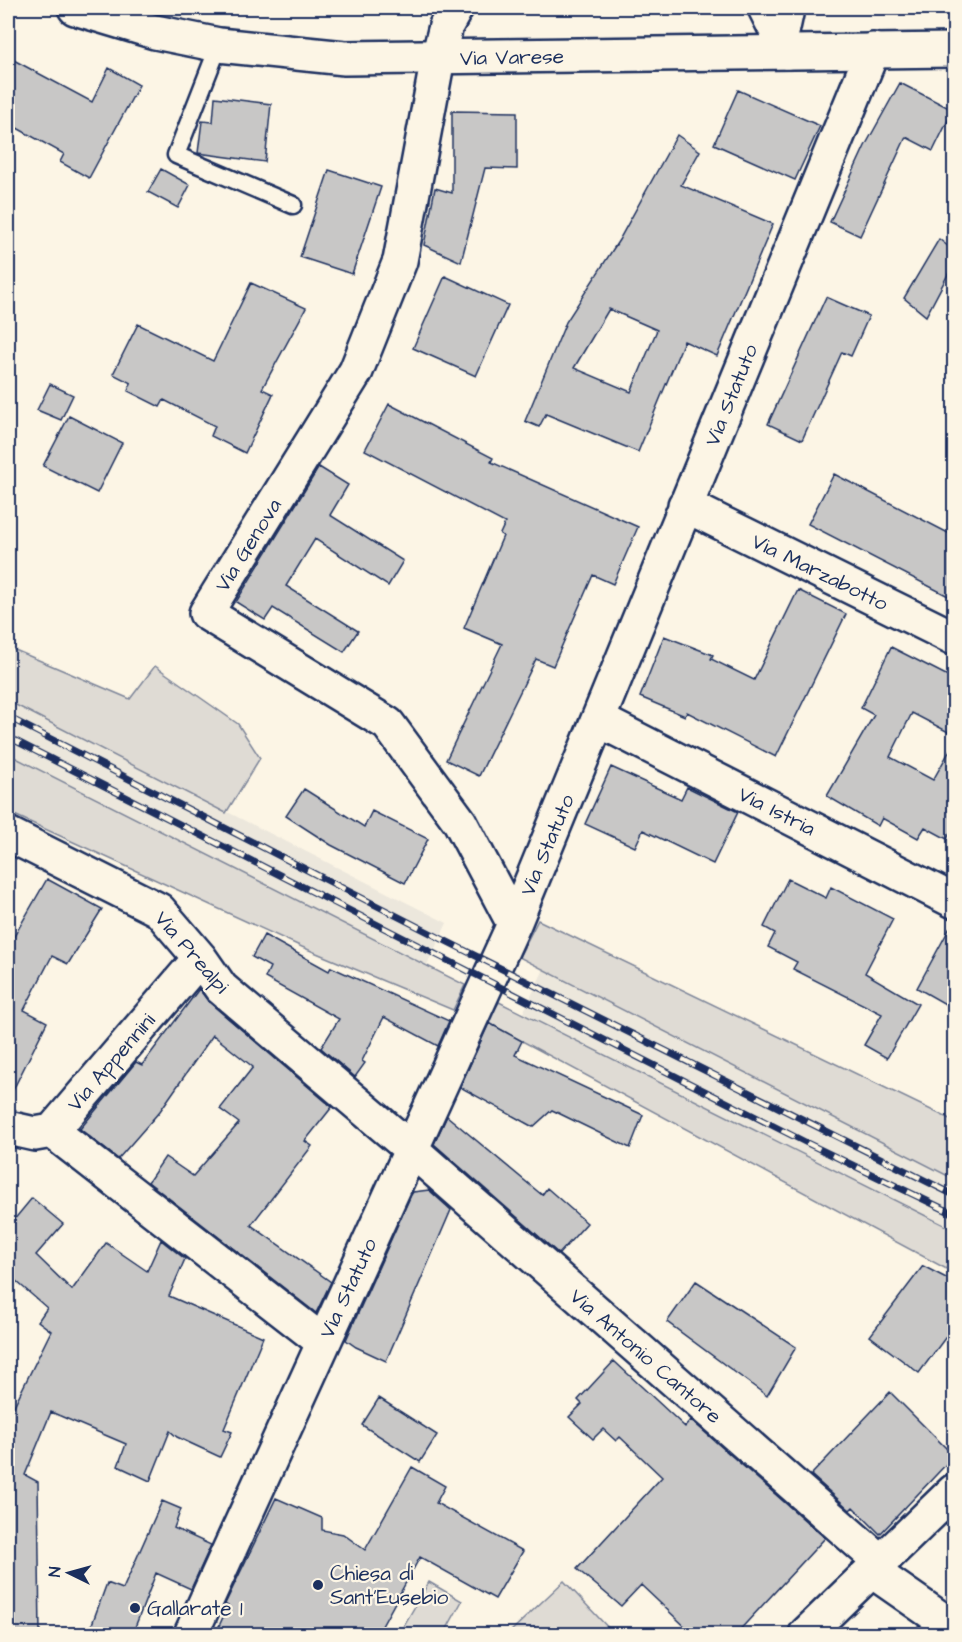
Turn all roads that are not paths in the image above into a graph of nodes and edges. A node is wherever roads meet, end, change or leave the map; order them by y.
1 (75, 8) edge
2 (455, 8) edge
3 (765, 8) edge
4 (796, 8) edge
5 (219, 45) junction
6 (873, 50) junction
7 (954, 50) edge
8 (787, 52) junction
9 (438, 58) junction
10 (293, 205) dead end
11 (685, 505) junction
12 (954, 639) edge
13 (600, 720) junction
14 (8, 834) edge
15 (954, 901) edge
16 (514, 924) junction
17 (200, 958) junction
18 (8, 1128) edge
19 (52, 1131) junction
20 (411, 1149) junction
21 (323, 1342) junction
22 (954, 1491) edge
23 (877, 1567) junction
24 (954, 1628) edge
25 (192, 1631) edge
26 (806, 1635) edge

1 - 5 street, Via Varese
2 - 9 street
3 - 8 street
4 - 8 lane
5 - 9 street, Via Varese
5 - 10 lane
6 - 7 street, Via Varese
6 - 8 street, Via Varese
6 - 11 street, Via Statuto
8 - 9 street, Via Varese
9 - 16 street, Via Genova
11 - 12 street, Via Marzabotto
11 - 13 street, Via Statuto
13 - 15 street, Via Istria
13 - 16 street, Via Statuto
14 - 17 street, Via Prealpi
16 - 20 street, Via Statuto
17 - 19 street, Via Appennini
17 - 20 street, Via Prealpi
18 - 19 street, Via Appennini
19 - 21 street
20 - 21 street, Via Statuto
20 - 23 street, Via Antonio Cantore
21 - 25 street, Via Statuto
22 - 23 street
23 - 24 street, Via Antonio Cantore
23 - 26 street

